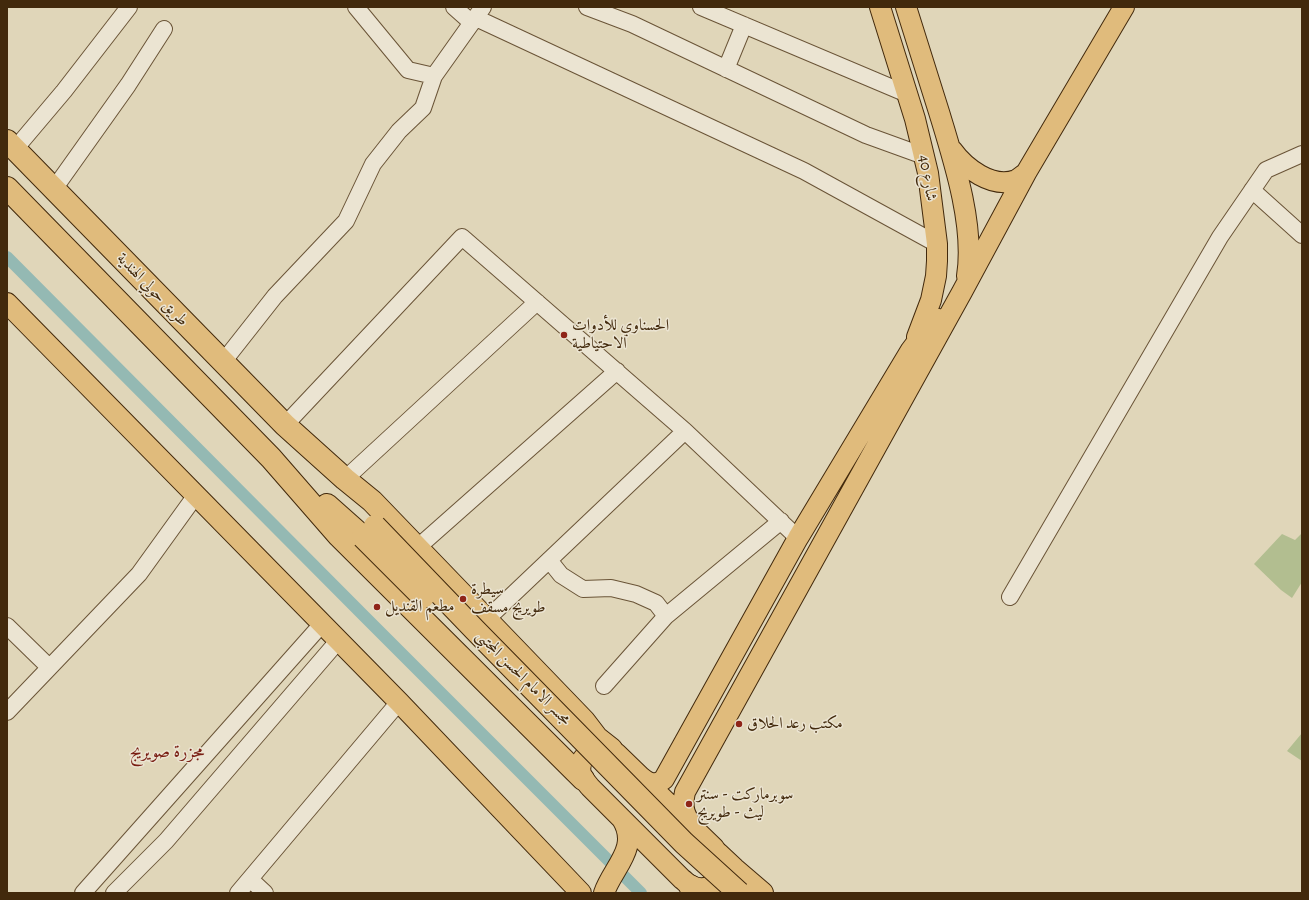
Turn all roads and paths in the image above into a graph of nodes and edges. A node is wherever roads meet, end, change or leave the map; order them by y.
1 (129, 7) edge
2 (356, 7) edge
3 (454, 7) edge
4 (587, 7) edge
5 (701, 7) edge
6 (880, 7) edge
7 (906, 7) edge
8 (1124, 7) edge
9 (477, 16) edge
10 (744, 25) junction
11 (164, 29) dead end
12 (726, 69) junction
13 (434, 76) junction
14 (907, 94) junction
15 (948, 144) junction
16 (11, 145) edge
17 (1302, 154) edge
18 (924, 156) junction
19 (1026, 173) junction
20 (7, 188) edge
21 (54, 189) junction
22 (1252, 190) junction
23 (1302, 235) edge
24 (937, 244) junction
25 (962, 292) junction
26 (537, 302) junction
27 (7, 303) edge
28 (911, 350) junction
29 (223, 362) junction
30 (617, 371) junction
31 (685, 431) junction
32 (292, 432) junction
33 (271, 458) junction
34 (345, 479) junction
35 (196, 495) junction
36 (780, 521) junction
37 (369, 532) junction
38 (798, 538) junction
39 (417, 548) junction
40 (549, 560) junction
41 (1010, 597) dead end
42 (666, 616) junction
43 (486, 620) junction
44 (322, 624) junction
45 (7, 626) edge
46 (338, 641) junction
47 (49, 667) junction
48 (604, 686) dead end
49 (399, 702) junction
50 (7, 712) edge
51 (584, 721) junction
52 (611, 749) junction
53 (556, 752) junction
54 (641, 777) junction
55 (583, 779) junction
56 (622, 819) junction
57 (695, 830) junction
58 (718, 854) junction
59 (632, 856) junction
60 (662, 860) junction
61 (250, 879) junction
62 (571, 889) edge
63 (695, 889) edge
64 (749, 889) edge
65 (609, 892) edge
66 (83, 893) edge
67 (114, 893) edge
68 (238, 893) edge
69 (265, 893) edge
70 (715, 893) edge
71 (722, 893) edge

1 - 16 street
2 - 13 street
3 - 9 street
4 - 12 street
5 - 10 street
6 - 14 main road, شارع 40
7 - 15 main road, شارع 40
8 - 19 main road
9 - 13 street
9 - 24 street
10 - 12 street
10 - 14 street
11 - 21 street
12 - 18 street
13 - 29 street
14 - 18 main road, شارع 40
15 - 19 main road
15 - 25 main road, شارع 40
16 - 21 highway, طريق حولي الهندية
17 - 22 street
18 - 24 main road, شارع 40
19 - 25 main road
20 - 33 highway, طريق حولي الهندية
21 - 29 highway, طريق حولي الهندية
22 - 23 street
22 - 41 street
24 - 28 main road, شارع 40
25 - 28 main road
25 - 57 main road
26 - 30 street
26 - 32 street
26 - 34 street
27 - 35 main road
28 - 38 main road
29 - 32 highway, طريق حولي الهندية
30 - 31 street
30 - 39 street
31 - 36 street
31 - 40 street
32 - 34 highway
32 - 37 highway, مجسر الامام الحسن المجتبى
33 - 37 highway, مجسر الامام الحسن المجتبى
33 - 53 highway
34 - 39 highway
35 - 44 main road
35 - 47 street
36 - 38 street
36 - 42 street
37 - 64 highway, مجسر الامام الحسن المجتبى, bridge
37 - 71 highway, مجسر الامام الحسن المجتبى, bridge
38 - 54 main road
39 - 43 highway
40 - 42 street
40 - 43 street
42 - 48 street
43 - 51 highway
44 - 46 main road
44 - 66 street
45 - 47 street
46 - 49 main road
46 - 67 street
47 - 50 street
49 - 61 street
49 - 62 main road
51 - 52 highway
51 - 53 highway
52 - 54 main road
52 - 55 main road
53 - 55 highway
54 - 57 main road
55 - 56 main road
56 - 59 main road
56 - 60 main road
57 - 58 main road
58 - 63 main road
58 - 64 highway
59 - 60 main road
59 - 65 main road
60 - 63 main road
61 - 68 street
61 - 69 street
64 - 70 highway

